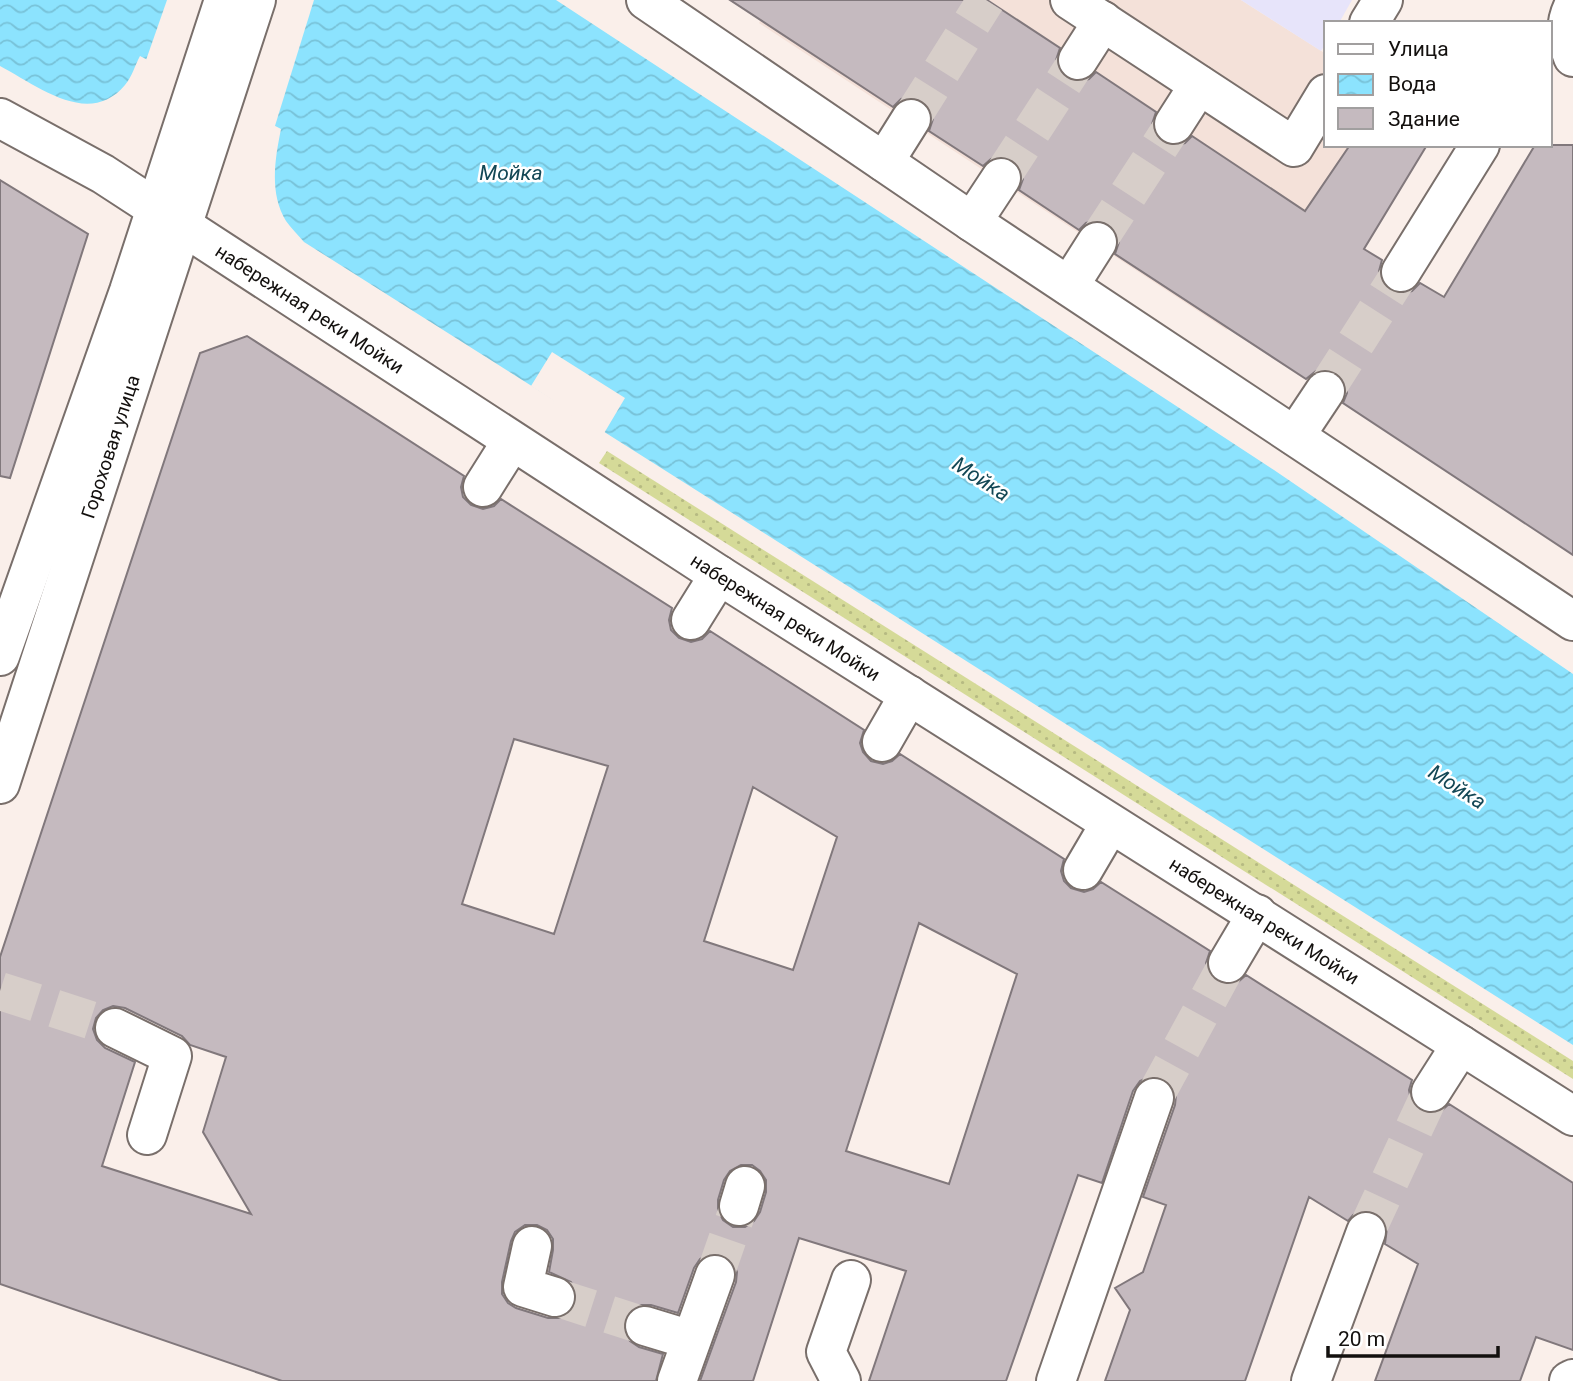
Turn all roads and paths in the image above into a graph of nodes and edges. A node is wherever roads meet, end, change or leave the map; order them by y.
1 (224, 0) edge
2 (256, 0) edge
3 (646, 0) edge
4 (1070, 0) edge
5 (1383, 0) edge
6 (1573, 7) edge
7 (1370, 21) edge
8 (1102, 22) junction
9 (1564, 51) edge
10 (1078, 60) tunnel mouth
11 (1199, 85) junction
12 (1324, 97) edge
13 (207, 103) junction
14 (0, 118) edge
15 (911, 119) tunnel mouth
16 (1174, 124) tunnel mouth
17 (1479, 147) edge
18 (884, 162) junction
19 (1001, 178) tunnel mouth
20 (169, 218) junction
21 (972, 222) junction
22 (1097, 242) tunnel mouth
23 (1401, 272) tunnel mouth
24 (1069, 286) junction
25 (1325, 391) tunnel mouth
26 (1295, 436) junction
27 (512, 440) junction
28 (483, 487) dead end
29 (719, 575) junction
30 (691, 620) dead end
31 (1573, 621) edge
32 (0, 656) edge
33 (909, 695) junction
34 (882, 742) dead end
35 (0, 784) edge
36 (1110, 824) junction
37 (1083, 870) dead end
38 (1257, 914) junction
39 (1228, 963) tunnel mouth
40 (115, 1028) tunnel mouth
41 (1461, 1045) junction
42 (1431, 1092) tunnel mouth
43 (1154, 1098) tunnel mouth
44 (1573, 1116) edge
45 (147, 1135) dead end
46 (1366, 1232) tunnel mouth
47 (532, 1246) dead end
48 (715, 1275) tunnel mouth
49 (850, 1280) dead end
50 (555, 1297) tunnel mouth
51 (645, 1326) tunnel mouth
52 (691, 1340) junction
53 (677, 1381) edge
54 (841, 1381) edge
55 (1056, 1381) edge
56 (1311, 1381) edge

1 - 13 street
2 - 13 street
3 - 18 street
4 - 8 street
5 - 7 street
6 - 9 street
8 - 10 street
8 - 11 street
11 - 12 street
11 - 16 street
13 - 20 street, Гороховая улица
14 - 20 street, набережная реки Мойки
15 - 18 street
17 - 23 street
18 - 21 street
19 - 21 street
20 - 27 street, набережная реки Мойки
20 - 32 street, Гороховая улица
20 - 35 street, Гороховая улица
21 - 24 street
22 - 24 street
24 - 26 street
25 - 26 street
26 - 31 street
27 - 28 street
27 - 29 street, набережная реки Мойки
29 - 30 street
29 - 33 street, набережная реки Мойки
33 - 34 street
33 - 36 street, набережная реки Мойки
36 - 37 street
36 - 38 street, набережная реки Мойки
38 - 39 street
38 - 41 street, набережная реки Мойки
40 - 45 street
41 - 42 street
41 - 44 street, набережная реки Мойки
43 - 55 street
46 - 56 street
47 - 50 street
48 - 52 street
49 - 54 street
51 - 52 street
52 - 53 street

